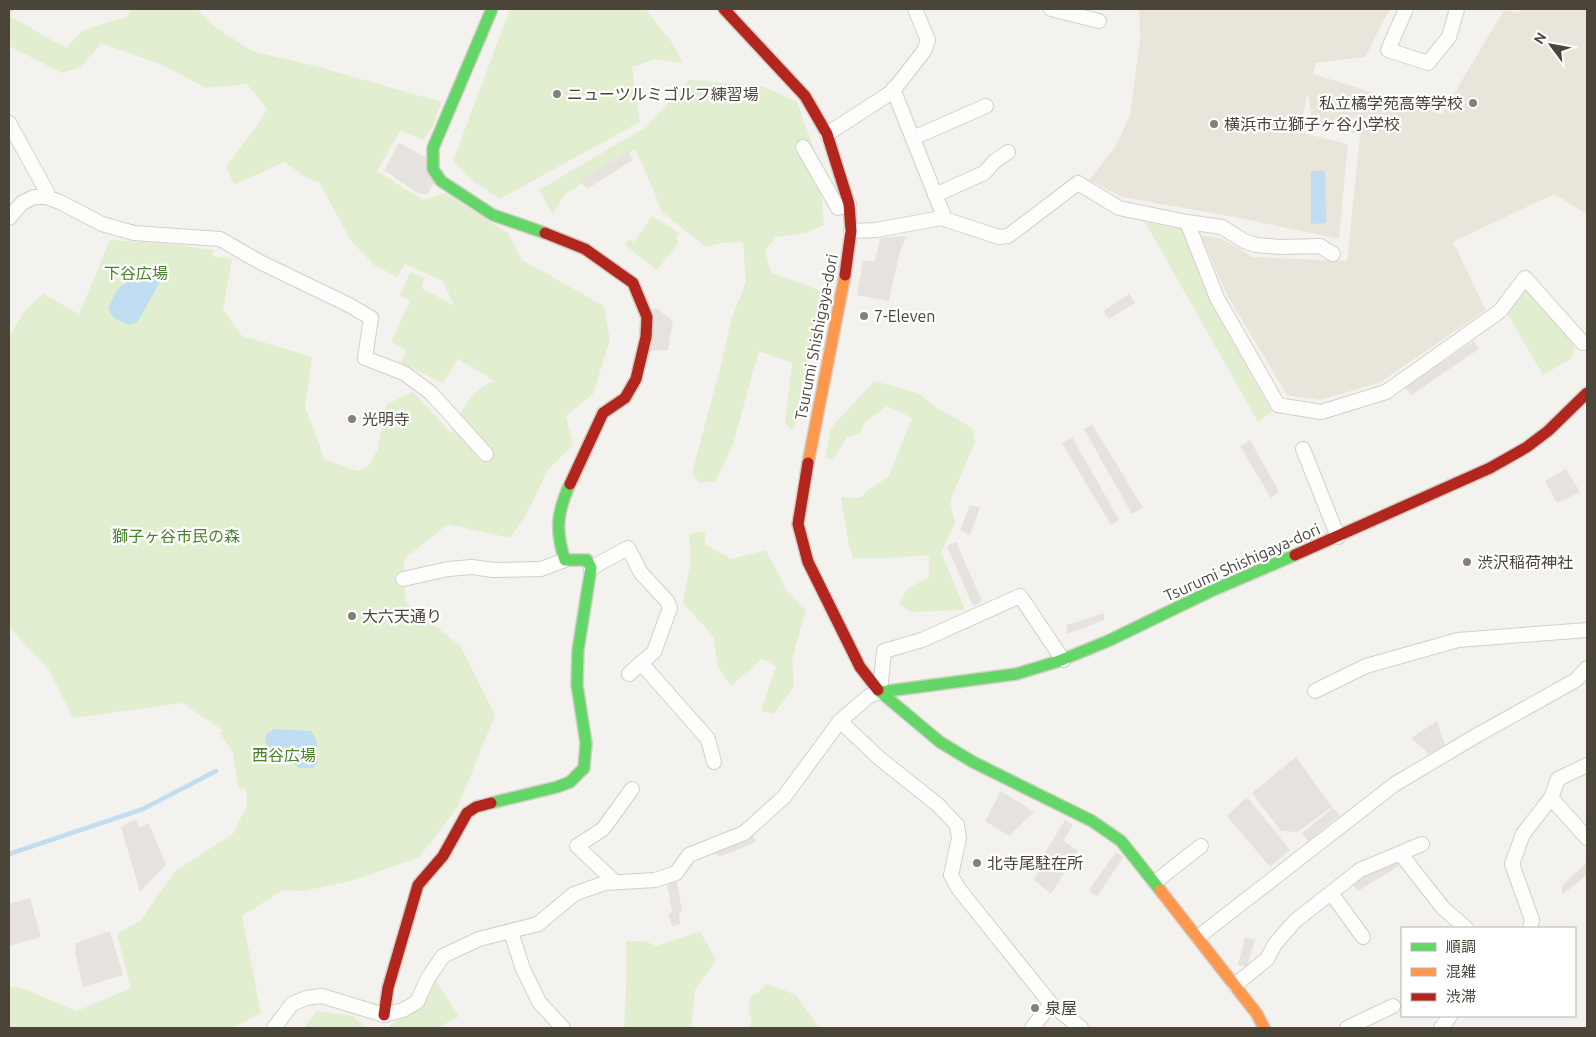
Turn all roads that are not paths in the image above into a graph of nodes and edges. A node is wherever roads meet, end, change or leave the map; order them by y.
1 (492, 9) edge
2 (724, 9) edge
3 (915, 9) edge
4 (1406, 9) edge
5 (1457, 9) edge
6 (1058, 10) edge
7 (1100, 21) dead end
8 (893, 89) junction
9 (986, 106) dead end
10 (9, 123) edge
11 (826, 134) junction
12 (912, 138) junction
13 (803, 147) dead end
14 (1008, 152) dead end
15 (935, 195) junction
16 (46, 197) junction
17 (849, 204) junction
18 (9, 218) edge
19 (945, 219) junction
20 (1187, 222) junction
21 (851, 232) junction
22 (1333, 254) dead end
23 (1583, 343) dead end
24 (1587, 393) edge
25 (1303, 449) dead end
26 (486, 454) dead end
27 (1338, 538) junction
28 (566, 560) junction
29 (592, 568) junction
30 (403, 579) dead end
31 (1587, 630) edge
32 (1064, 660) junction
33 (642, 663) junction
34 (1587, 668) edge
35 (629, 674) dead end
36 (1315, 691) dead end
37 (880, 692) junction
38 (840, 721) junction
39 (714, 762) dead end
40 (1587, 764) edge
41 (632, 789) dead end
42 (1550, 798) junction
43 (1587, 838) edge
44 (1422, 844) dead end
45 (1201, 846) dead end
46 (1400, 853) junction
47 (615, 882) junction
48 (1155, 882) junction
49 (1330, 893) junction
50 (1465, 927) edge
51 (1530, 927) edge
52 (511, 932) junction
53 (1198, 937) junction
54 (1363, 937) dead end
55 (1235, 985) junction
56 (1051, 1004) junction
57 (1393, 1006) dead end
58 (384, 1015) junction
59 (1449, 1017) edge
60 (274, 1028) edge
61 (563, 1028) edge
62 (1032, 1028) edge
63 (1081, 1028) edge
64 (1264, 1028) edge
65 (1347, 1028) edge
66 (1441, 1028) edge

1 - 28 street
2 - 11 street, Tsurumi Shishigaya-dori
3 - 8 street
4 - 5 street
6 - 7 street
8 - 11 street
8 - 12 street
9 - 12 street
10 - 16 street
11 - 17 street, Tsurumi Shishigaya-dori
12 - 15 street
13 - 17 street
14 - 15 street
15 - 19 street
16 - 18 street
16 - 26 street
17 - 21 street, Tsurumi Shishigaya-dori
19 - 20 street
19 - 21 street
20 - 22 street
20 - 23 street
21 - 37 street, Tsurumi Shishigaya-dori
24 - 27 street, Tsurumi Shishigaya-dori
25 - 27 street
27 - 32 street, Tsurumi Shishigaya-dori
28 - 29 street
28 - 30 street
29 - 33 street
29 - 58 street
31 - 36 street
32 - 37 street, Tsurumi Shishigaya-dori
32 - 37 street
33 - 35 street
33 - 39 street
34 - 53 street
37 - 38 street
37 - 48 street, Tsurumi Shishigaya-dori
38 - 47 street
38 - 56 street
40 - 42 street
41 - 47 street
42 - 43 street
42 - 51 street
44 - 46 street
45 - 48 street
46 - 49 street
46 - 50 street
47 - 52 street
48 - 53 street, Tsurumi Shishigaya-dori
49 - 54 street
49 - 55 street
52 - 58 street
52 - 61 street
53 - 55 street, Tsurumi Shishigaya-dori
55 - 64 street, Tsurumi Shishigaya-dori
56 - 62 street
56 - 63 street
57 - 65 street
58 - 60 street
59 - 66 street

